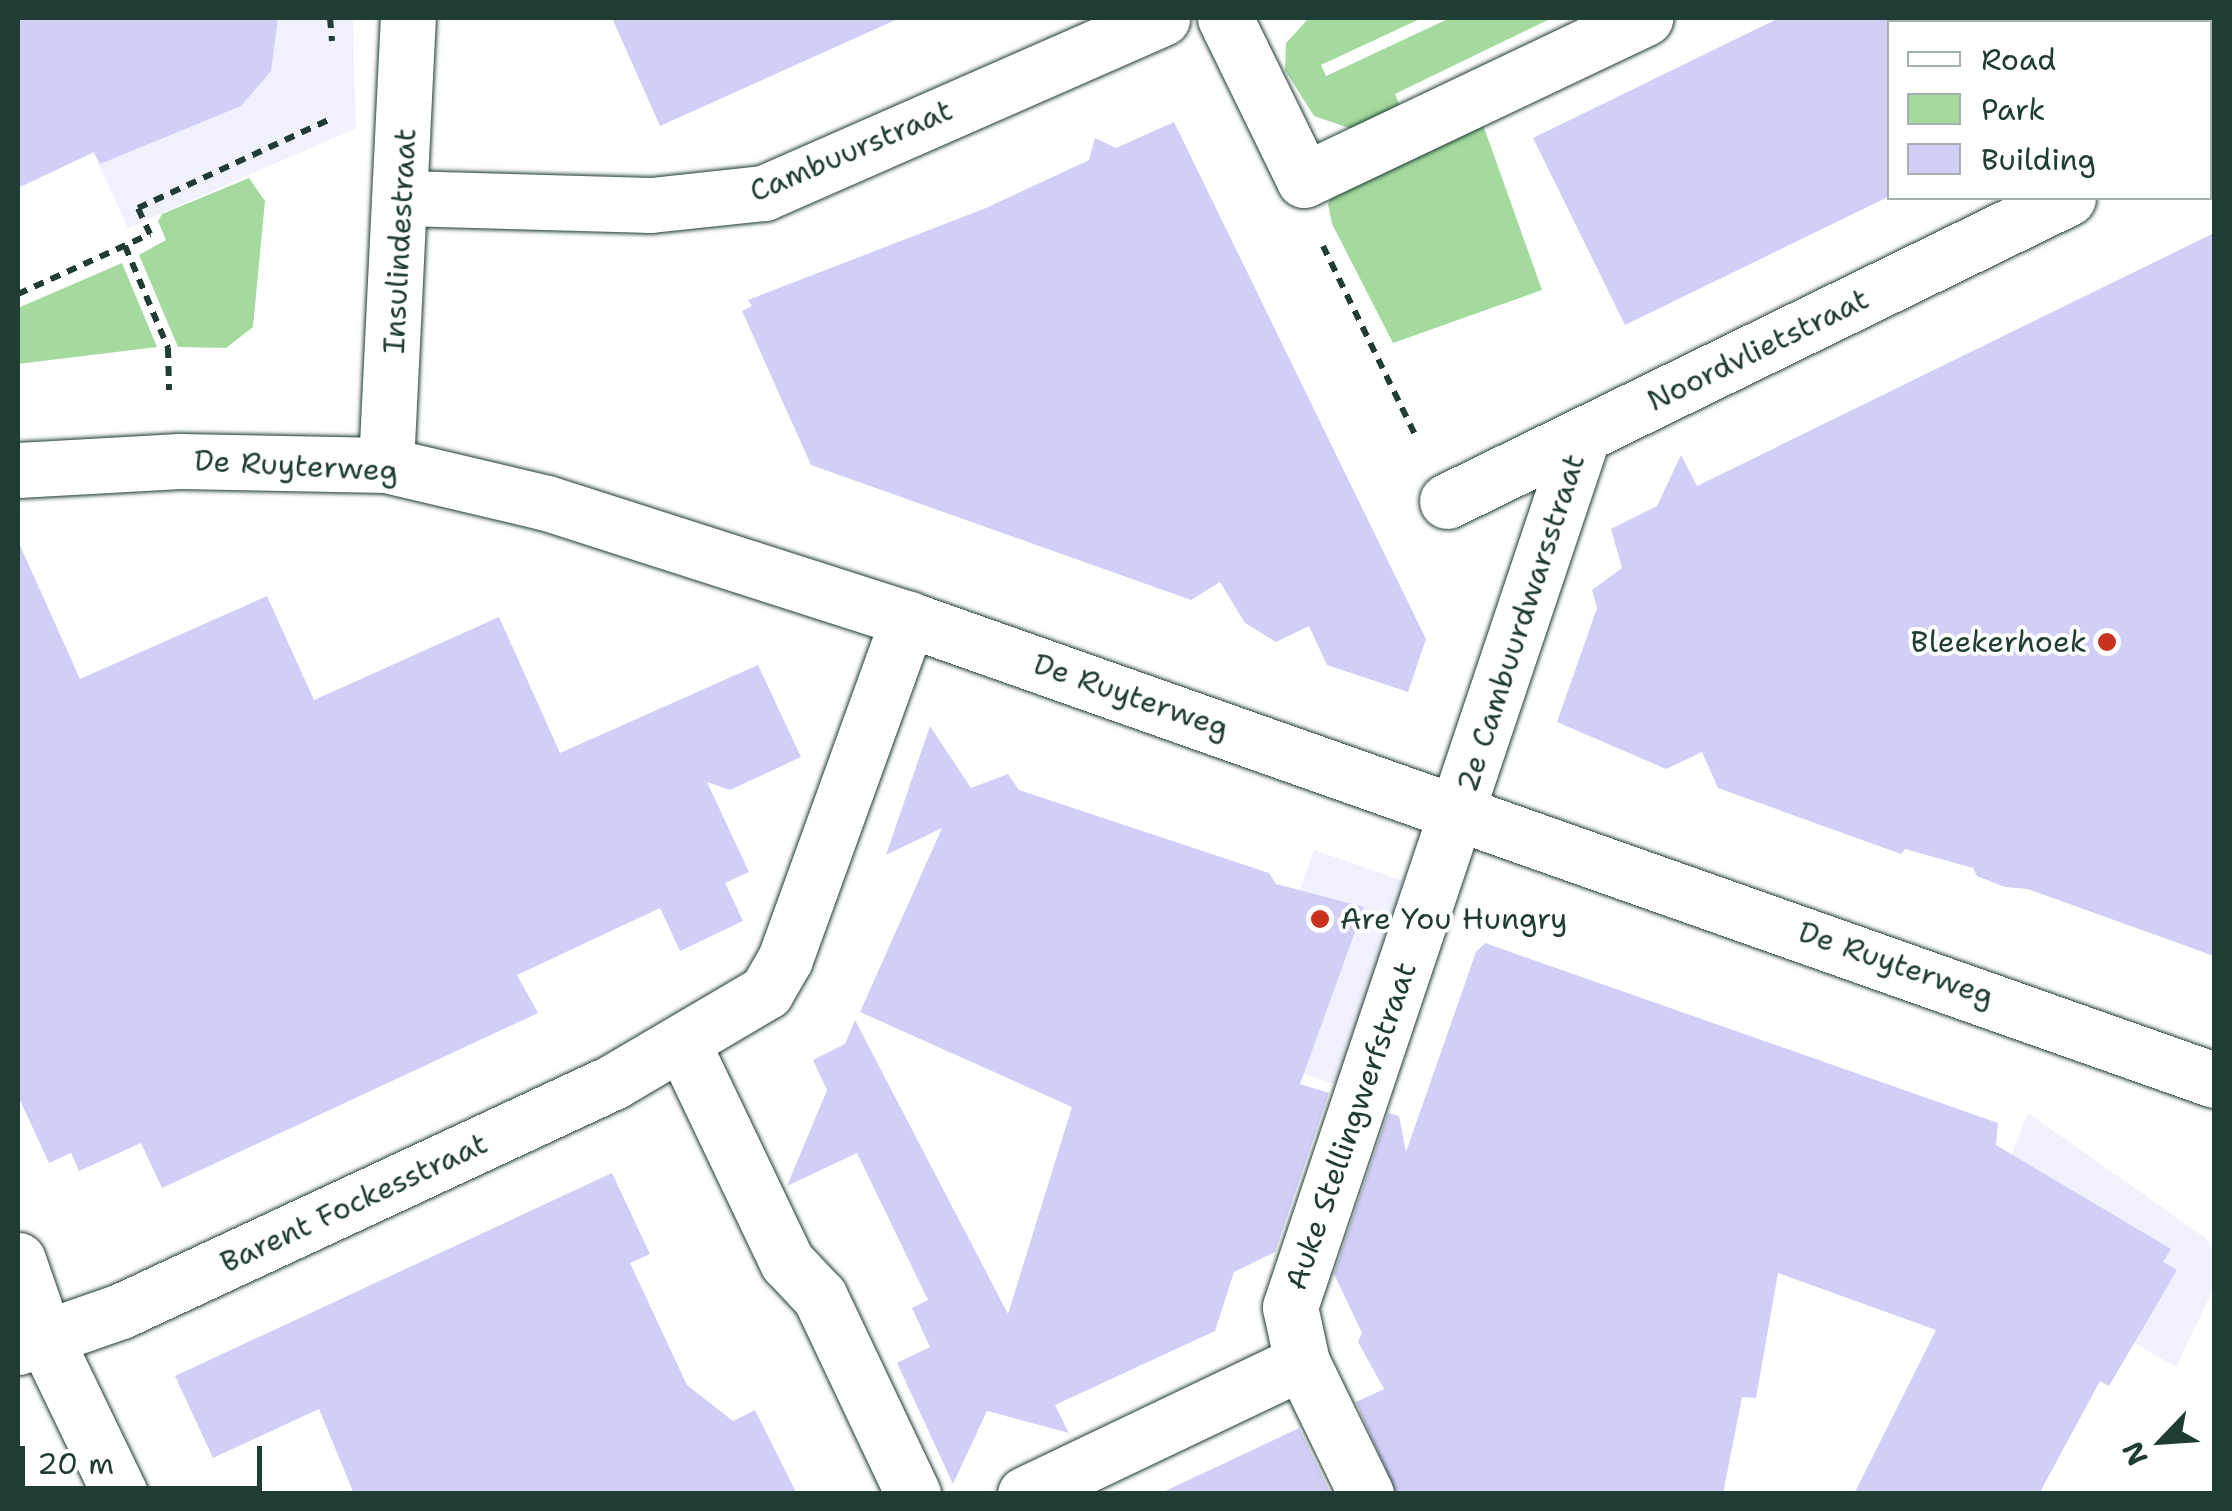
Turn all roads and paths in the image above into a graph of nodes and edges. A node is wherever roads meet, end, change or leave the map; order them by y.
1 (408, 18) edge
2 (1162, 18) edge
3 (1225, 18) edge
4 (1646, 18) edge
5 (408, 116) junction
6 (1304, 180) junction
7 (403, 198) junction
8 (2064, 200) edge
9 (124, 246) junction
10 (18, 294) edge
11 (1584, 435) junction
12 (170, 461) junction
13 (386, 465) junction
14 (18, 470) edge
15 (1448, 501) joint
16 (908, 619) junction
17 (1459, 811) junction
18 (682, 1042) junction
19 (2214, 1080) edge
20 (18, 1260) edge
21 (31, 1342) edge
22 (1302, 1362) junction
23 (120, 1494) edge
24 (913, 1494) edge
25 (1025, 1494) edge
26 (1366, 1494) edge

1 - 5 street, Insulindestraat
2 - 7 street, Cambuurstraat
3 - 6 street
4 - 6 street
5 - 7 street, Insulindestraat
5 - 9 path
6 - 15 path
7 - 13 street, Insulindestraat
8 - 11 street, Noordvlietstraat
9 - 10 path
9 - 12 path
11 - 15 street, Noordvlietstraat
11 - 17 street, 2e Cambuurdwarsstraat
12 - 13 street, De Ruyterweg
12 - 14 street, De Ruyterweg
13 - 16 street, De Ruyterweg
16 - 17 street, De Ruyterweg
16 - 18 street, Barent Fockesstraat
17 - 19 street, De Ruyterweg
17 - 22 street, Auke Stellingwerfstraat
18 - 21 street, Barent Fockesstraat
18 - 24 street
20 - 21 street
21 - 23 street
22 - 25 street
22 - 26 street, Auke Stellingwerfstraat

